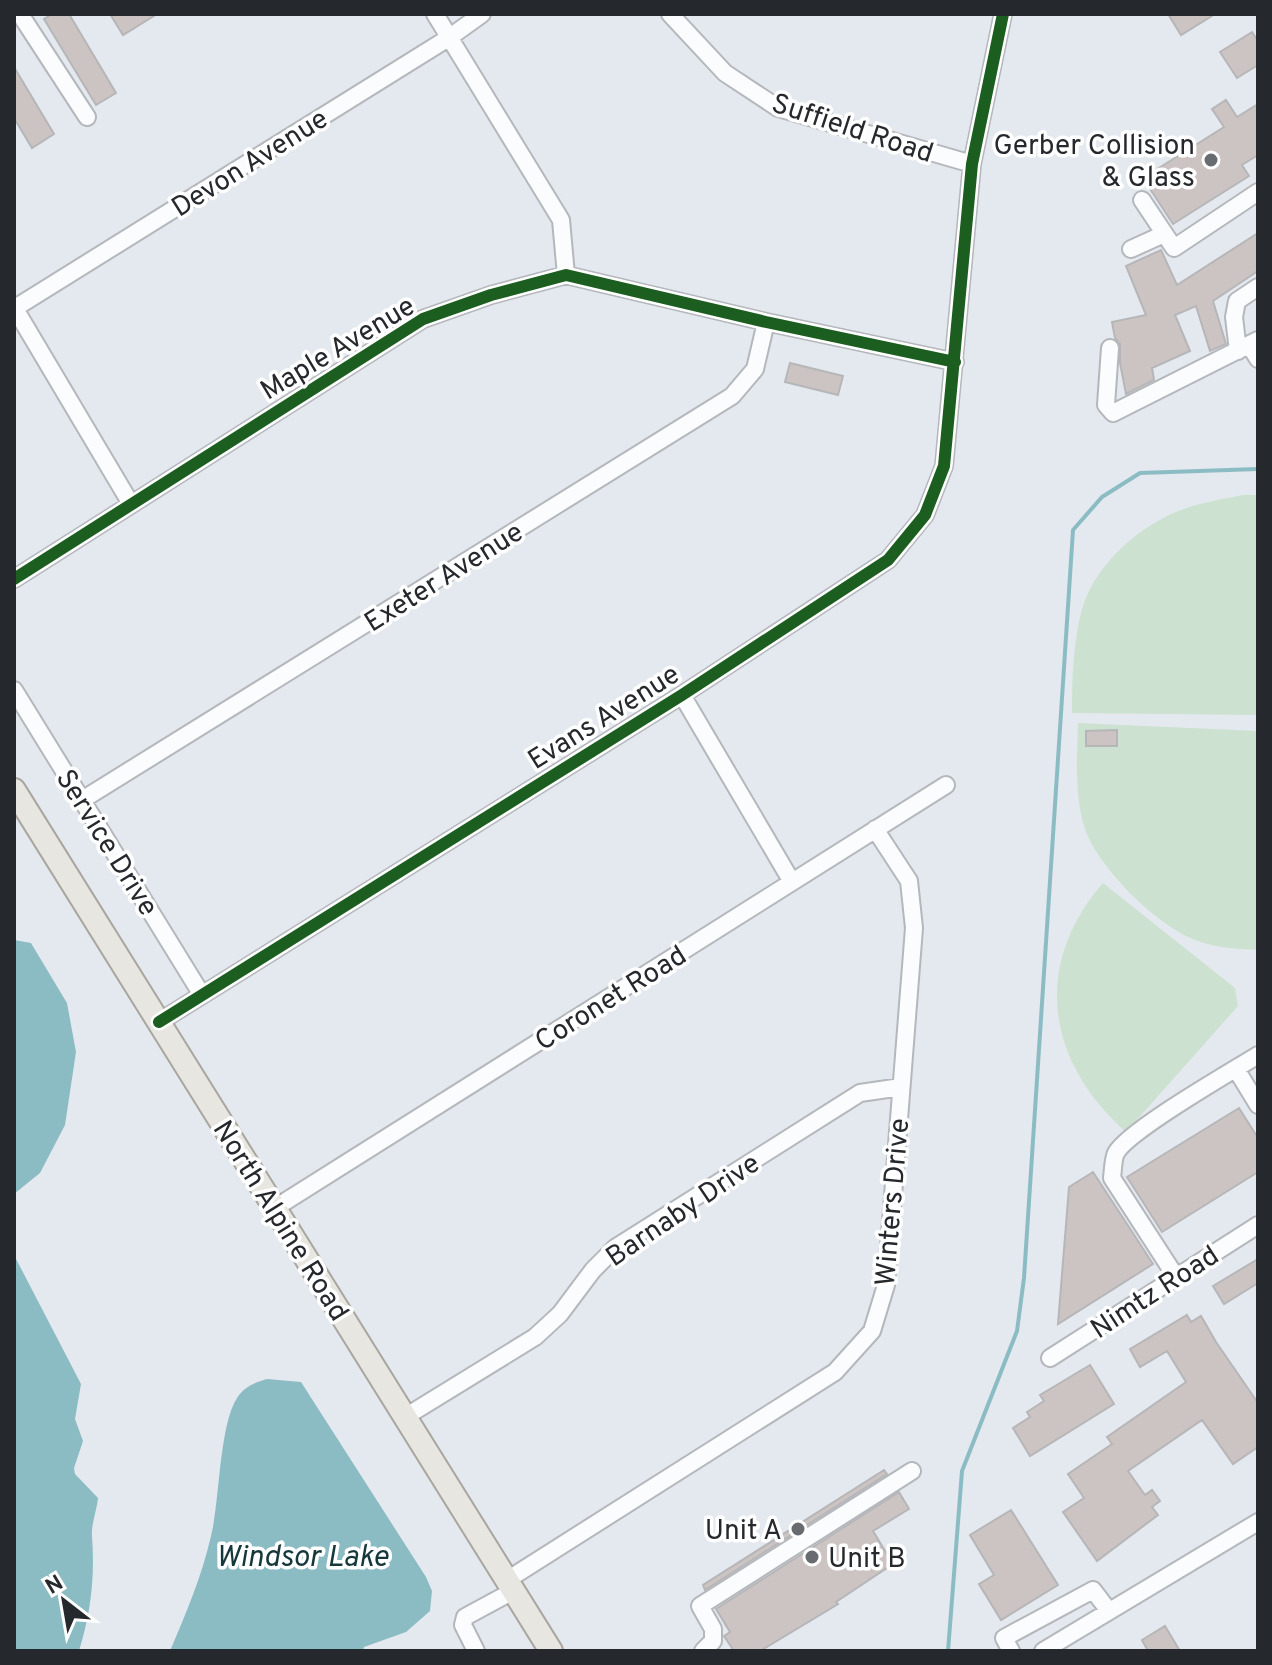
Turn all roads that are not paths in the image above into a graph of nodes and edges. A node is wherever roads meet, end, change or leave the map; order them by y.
1 (20, 14) edge
2 (435, 14) edge
3 (482, 14) edge
4 (670, 14) edge
5 (1003, 14) edge
6 (450, 37) junction
7 (87, 117) dead end
8 (972, 164) junction
9 (1258, 192) edge
10 (1142, 200) dead end
11 (1164, 234) junction
12 (1131, 249) dead end
13 (566, 275) junction
14 (1258, 287) edge
15 (14, 308) edge
16 (766, 322) junction
17 (1110, 348) dead end
18 (1251, 349) edge
19 (955, 362) junction
20 (131, 504) junction
21 (14, 579) edge
22 (14, 690) edge
23 (682, 695) junction
24 (946, 785) dead end
25 (82, 800) junction
26 (17, 802) edge
27 (875, 829) junction
28 (792, 882) junction
29 (202, 995) junction
30 (159, 1022) junction
31 (1258, 1055) edge
32 (1236, 1069) junction
33 (901, 1087) junction
34 (1258, 1105) edge
35 (275, 1208) junction
36 (1258, 1225) edge
37 (1176, 1277) junction
38 (1050, 1358) dead end
39 (405, 1417) junction
40 (912, 1471) dead end
41 (1258, 1522) edge
42 (510, 1585) junction
43 (1109, 1611) junction
44 (476, 1651) edge
45 (551, 1651) edge
46 (703, 1651) edge
47 (1011, 1651) edge
48 (1043, 1651) edge

1 - 7 street
2 - 6 street
3 - 6 street, Devon Avenue
4 - 8 street, Suffield Road
5 - 8 street, Evans Avenue
6 - 13 street
6 - 15 street, Devon Avenue
8 - 19 street, Evans Avenue
9 - 11 street
10 - 11 street
11 - 12 street
13 - 16 street, Maple Avenue
13 - 20 street, Maple Avenue
14 - 18 street
15 - 20 street
16 - 19 street, Maple Avenue
16 - 25 street, Exeter Avenue
17 - 18 street
19 - 23 street, Evans Avenue
20 - 21 street, Maple Avenue
22 - 25 street, Service Drive
23 - 28 street
23 - 29 street, Evans Avenue
24 - 27 street, Coronet Road
25 - 29 street, Service Drive
26 - 30 main road, North Alpine Road
27 - 28 street, Coronet Road
27 - 33 street, Winters Drive
28 - 35 street, Coronet Road
29 - 30 street, Evans Avenue
30 - 35 main road, North Alpine Road
31 - 32 street
32 - 34 street
32 - 37 street
33 - 39 street, Barnaby Drive
33 - 42 street, Winters Drive
35 - 39 main road, North Alpine Road
36 - 37 street, Nimtz Road
37 - 38 street, Nimtz Road
39 - 42 main road, North Alpine Road
40 - 46 street
41 - 43 street
42 - 44 street, Winters Drive
42 - 45 main road, North Alpine Road
43 - 47 street
43 - 48 street

